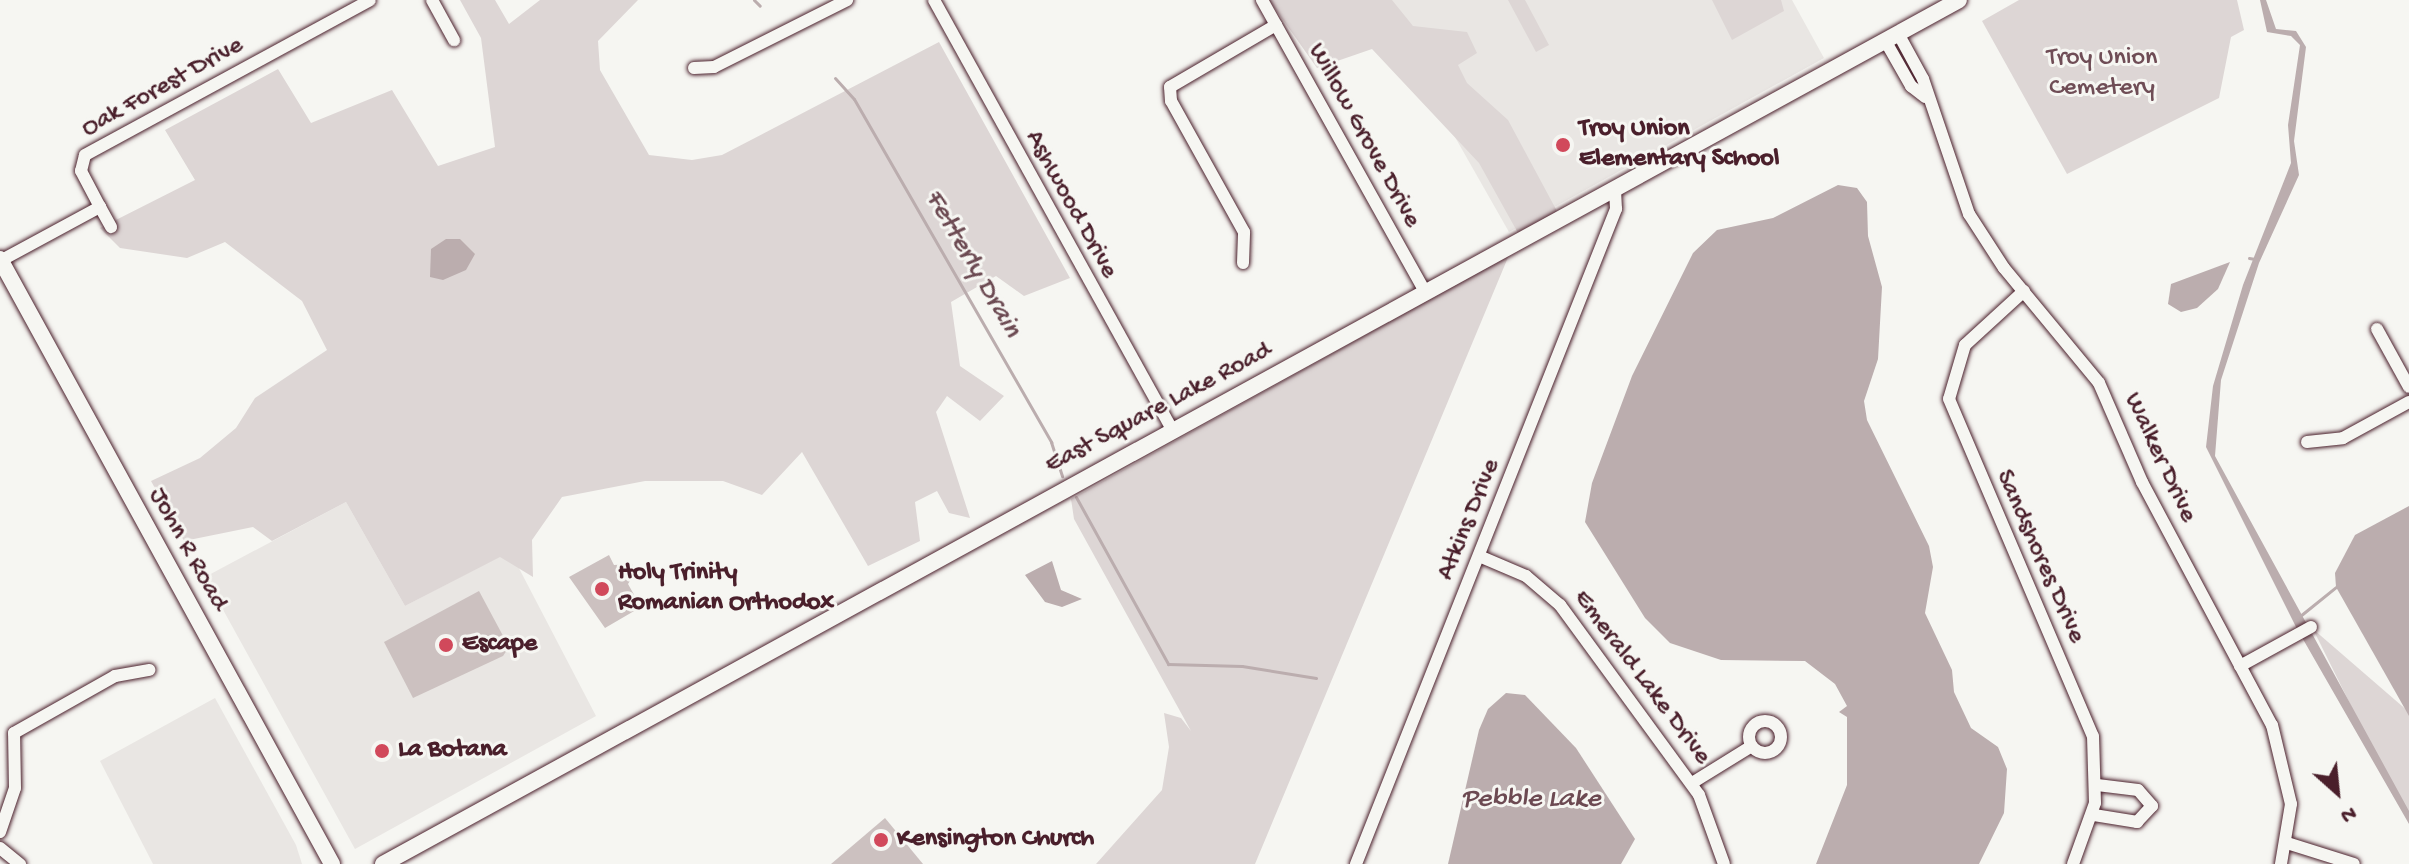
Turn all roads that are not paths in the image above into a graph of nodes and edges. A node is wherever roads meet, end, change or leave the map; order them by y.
1 (370, 0) edge
2 (432, 0) edge
3 (847, 0) edge
4 (934, 0) edge
5 (1262, 0) edge
6 (1959, 0) edge
7 (1276, 25) junction
8 (1893, 38) junction
9 (454, 40) dead end
10 (694, 68) dead end
11 (1615, 190) junction
12 (100, 207) junction
13 (111, 227) dead end
14 (0, 260) edge
15 (1243, 263) dead end
16 (2024, 291) junction
17 (1426, 293) junction
18 (2377, 329) dead end
19 (2409, 387) edge
20 (2409, 402) edge
21 (1172, 430) junction
22 (2307, 442) dead end
23 (1479, 556) junction
24 (2311, 627) dead end
25 (2240, 666) junction
26 (149, 670) dead end
27 (1752, 746) dead end
28 (1692, 783) junction
29 (2097, 785) junction
30 (2094, 815) junction
31 (0, 832) edge
32 (2287, 843) junction
33 (0, 848) edge
34 (20, 864) edge
35 (332, 864) edge
36 (383, 864) edge
37 (1356, 864) edge
38 (1724, 864) edge
39 (2073, 864) edge
40 (2281, 864) edge
41 (2354, 864) edge

1 - 12 street, Oak Forest Drive
2 - 9 street
3 - 10 street
4 - 21 street, Ashwood Drive
5 - 7 street, Willow Grove Drive
6 - 8 main road, East Square Lake Road
7 - 15 street
7 - 17 street, Willow Grove Drive
8 - 11 main road, East Square Lake Road
8 - 16 street, Walker Drive
11 - 17 main road, East Square Lake Road
11 - 23 street, Atkins Drive
12 - 13 street, Oak Forest Drive
12 - 14 street
14 - 35 main road, John R Road
16 - 25 street, Walker Drive
16 - 29 street, Sandshores Drive
17 - 21 main road, East Square Lake Road
18 - 19 street
20 - 22 street
21 - 36 main road, East Square Lake Road
23 - 28 street, Emerald Lake Drive
23 - 37 street, Atkins Drive
24 - 25 street
25 - 32 street, Walker Drive
26 - 31 street
27 - 28 street
28 - 38 street, Emerald Lake Drive
29 - 30 street, Sandshores Drive
29 - 30 street
30 - 39 street, Sandshores Drive
32 - 40 street, Walker Drive
32 - 41 street
33 - 34 street

